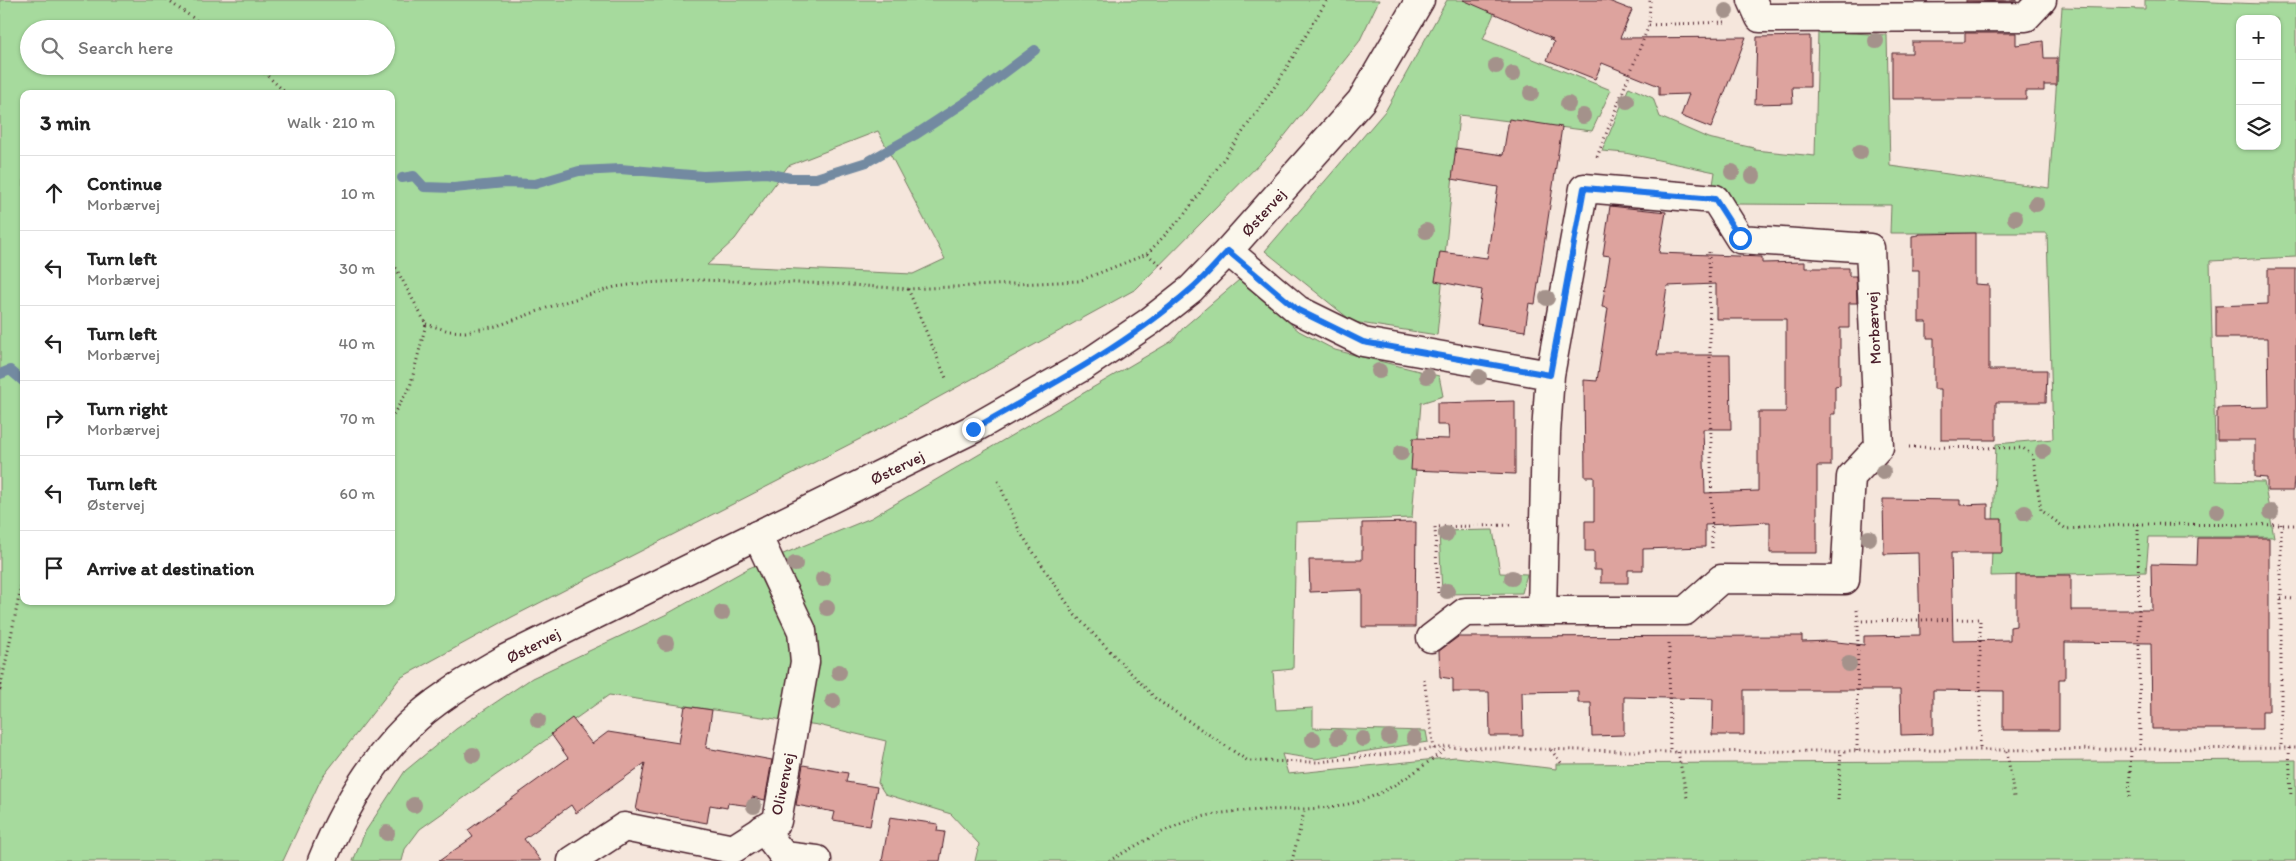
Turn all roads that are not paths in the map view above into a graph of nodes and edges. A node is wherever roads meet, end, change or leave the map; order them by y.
1 (1420, 0) edge
2 (2042, 0) edge
3 (1756, 9) edge
4 (1228, 251) junction
5 (1550, 375) junction
6 (757, 535) junction
7 (1542, 611) junction
8 (1431, 638) dead end
9 (763, 829) junction
10 (817, 860) edge
11 (322, 861) edge
12 (572, 861) edge

1 - 4 street, Østervej
2 - 3 street
4 - 5 street
4 - 6 street, Østervej
5 - 7 street
5 - 7 street, Morbærvej
6 - 9 street, Olivenvej
6 - 11 street, Østervej
7 - 8 street
9 - 10 street
9 - 12 street, Olivenvej

